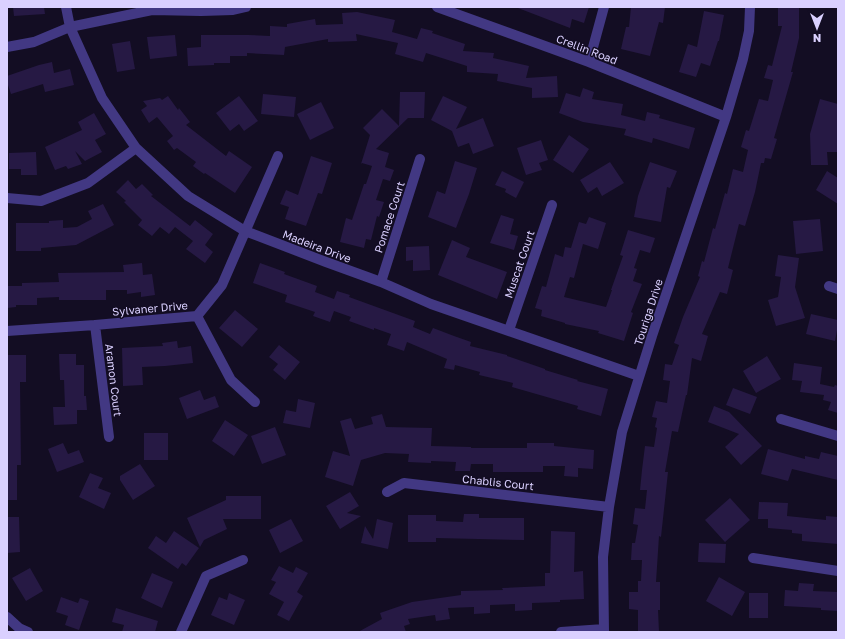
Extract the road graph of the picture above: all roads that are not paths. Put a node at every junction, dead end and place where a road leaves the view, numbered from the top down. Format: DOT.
graph roads {
  1 [pos="66,7"];
  2 [pos="246,7"];
  3 [pos="437,7"];
  4 [pos="604,7"];
  5 [pos="750,7"];
  6 [pos="70,27"];
  7 [pos="7,47"];
  8 [pos="588,62"];
  9 [pos="726,117"];
  10 [pos="136,148"];
  11 [pos="278,156"];
  12 [pos="420,159"];
  13 [pos="7,198"];
  14 [pos="552,205"];
  15 [pos="245,231"];
  16 [pos="381,282"];
  17 [pos="197,316"];
  18 [pos="95,326"];
  19 [pos="509,330"];
  20 [pos="7,331"];
  21 [pos="639,376"];
  22 [pos="255,402"];
  23 [pos="782,419"];
  24 [pos="838,436"];
  25 [pos="109,437"];
  26 [pos="387,492"];
  27 [pos="609,507"];
  28 [pos="753,558"];
  29 [pos="243,560"];
  30 [pos="838,571"];
  31 [pos="7,617"];
  32 [pos="604,630"];
  33 [pos="28,632"];
  34 [pos="181,632"];
  35 [pos="561,632"];
  1 -- 6 [label="street, Madeira Drive"];
  2 -- 6 [label="street"];
  3 -- 8 [label="street, Crellin Road"];
  4 -- 8 [label="street"];
  5 -- 9 [label="street, Touriga Drive"];
  6 -- 7 [label="street"];
  6 -- 10 [label="street, Madeira Drive"];
  8 -- 9 [label="street, Crellin Road"];
  9 -- 21 [label="street, Touriga Drive"];
  10 -- 13 [label="street"];
  10 -- 15 [label="street, Madeira Drive"];
  11 -- 15 [label="street, Sylvaner Drive"];
  12 -- 16 [label="street, Pomace Court"];
  14 -- 19 [label="street, Muscat Court"];
  15 -- 16 [label="street, Madeira Drive"];
  15 -- 17 [label="street, Sylvaner Drive"];
  16 -- 19 [label="street, Madeira Drive"];
  17 -- 18 [label="street, Sylvaner Drive"];
  17 -- 22 [label="street"];
  18 -- 20 [label="street, Sylvaner Drive"];
  18 -- 25 [label="street, Aramon Court"];
  19 -- 21 [label="street, Madeira Drive"];
  21 -- 27 [label="street, Touriga Drive"];
  23 -- 24 [label="street"];
  26 -- 27 [label="street, Chablis Court"];
  27 -- 32 [label="street, Touriga Drive"];
  28 -- 30 [label="street"];
  29 -- 34 [label="street"];
  31 -- 33 [label="street"];
  32 -- 35 [label="street"];
}
